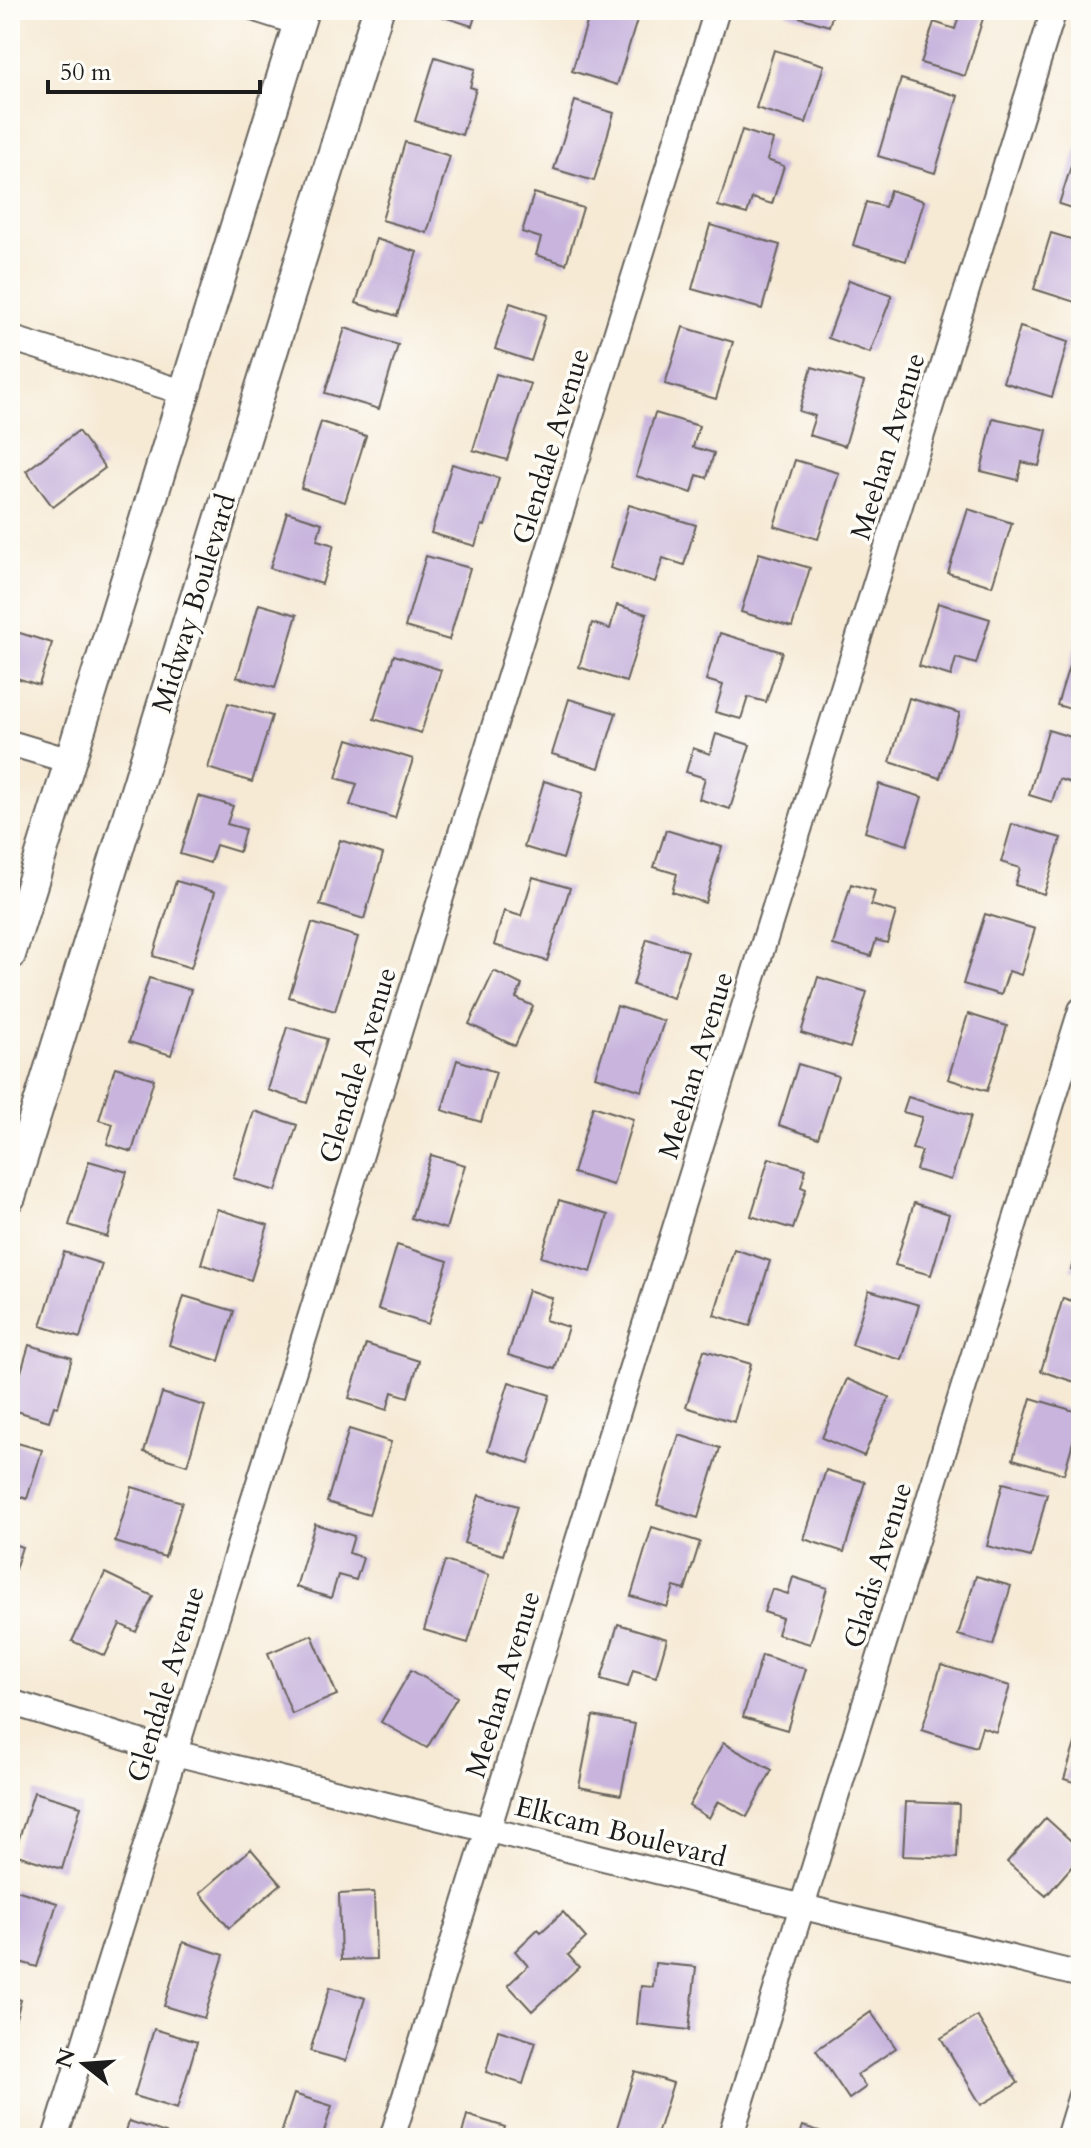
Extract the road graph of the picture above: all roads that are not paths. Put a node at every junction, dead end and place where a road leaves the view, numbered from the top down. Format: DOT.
graph roads {
  1 [pos="258,10"];
  2 [pos="378,10"];
  3 [pos="717,10"];
  4 [pos="1054,10"];
  5 [pos="301,16"];
  6 [pos="10,338"];
  7 [pos="183,392"];
  8 [pos="10,743"];
  9 [pos="70,761"];
  10 [pos="10,955"];
  11 [pos="1081,1011"];
  12 [pos="10,1197"];
  13 [pos="10,1702"];
  14 [pos="175,1753"];
  15 [pos="488,1830"];
  16 [pos="802,1907"];
  17 [pos="1081,1975"];
  18 [pos="1081,2095"];
  19 [pos="55,2138"];
  20 [pos="392,2138"];
  21 [pos="730,2138"];
  22 [pos="1068,2138"];
  1 -- 5 [label="street"];
  2 -- 12 [label="street, Midway Boulevard"];
  3 -- 14 [label="street, Glendale Avenue"];
  4 -- 15 [label="street, Meehan Avenue"];
  5 -- 7 [label="street"];
  6 -- 7 [label="street"];
  7 -- 9 [label="street"];
  8 -- 9 [label="street"];
  9 -- 10 [label="street"];
  11 -- 16 [label="street, Gladis Avenue"];
  13 -- 14 [label="street, Elkcam Boulevard"];
  14 -- 15 [label="street, Elkcam Boulevard"];
  14 -- 19 [label="street, Glendale Avenue"];
  15 -- 16 [label="street, Elkcam Boulevard"];
  15 -- 20 [label="street, Meehan Avenue"];
  16 -- 17 [label="street, Elkcam Boulevard"];
  16 -- 21 [label="street, Gladis Avenue"];
  18 -- 22 [label="street"];
}
